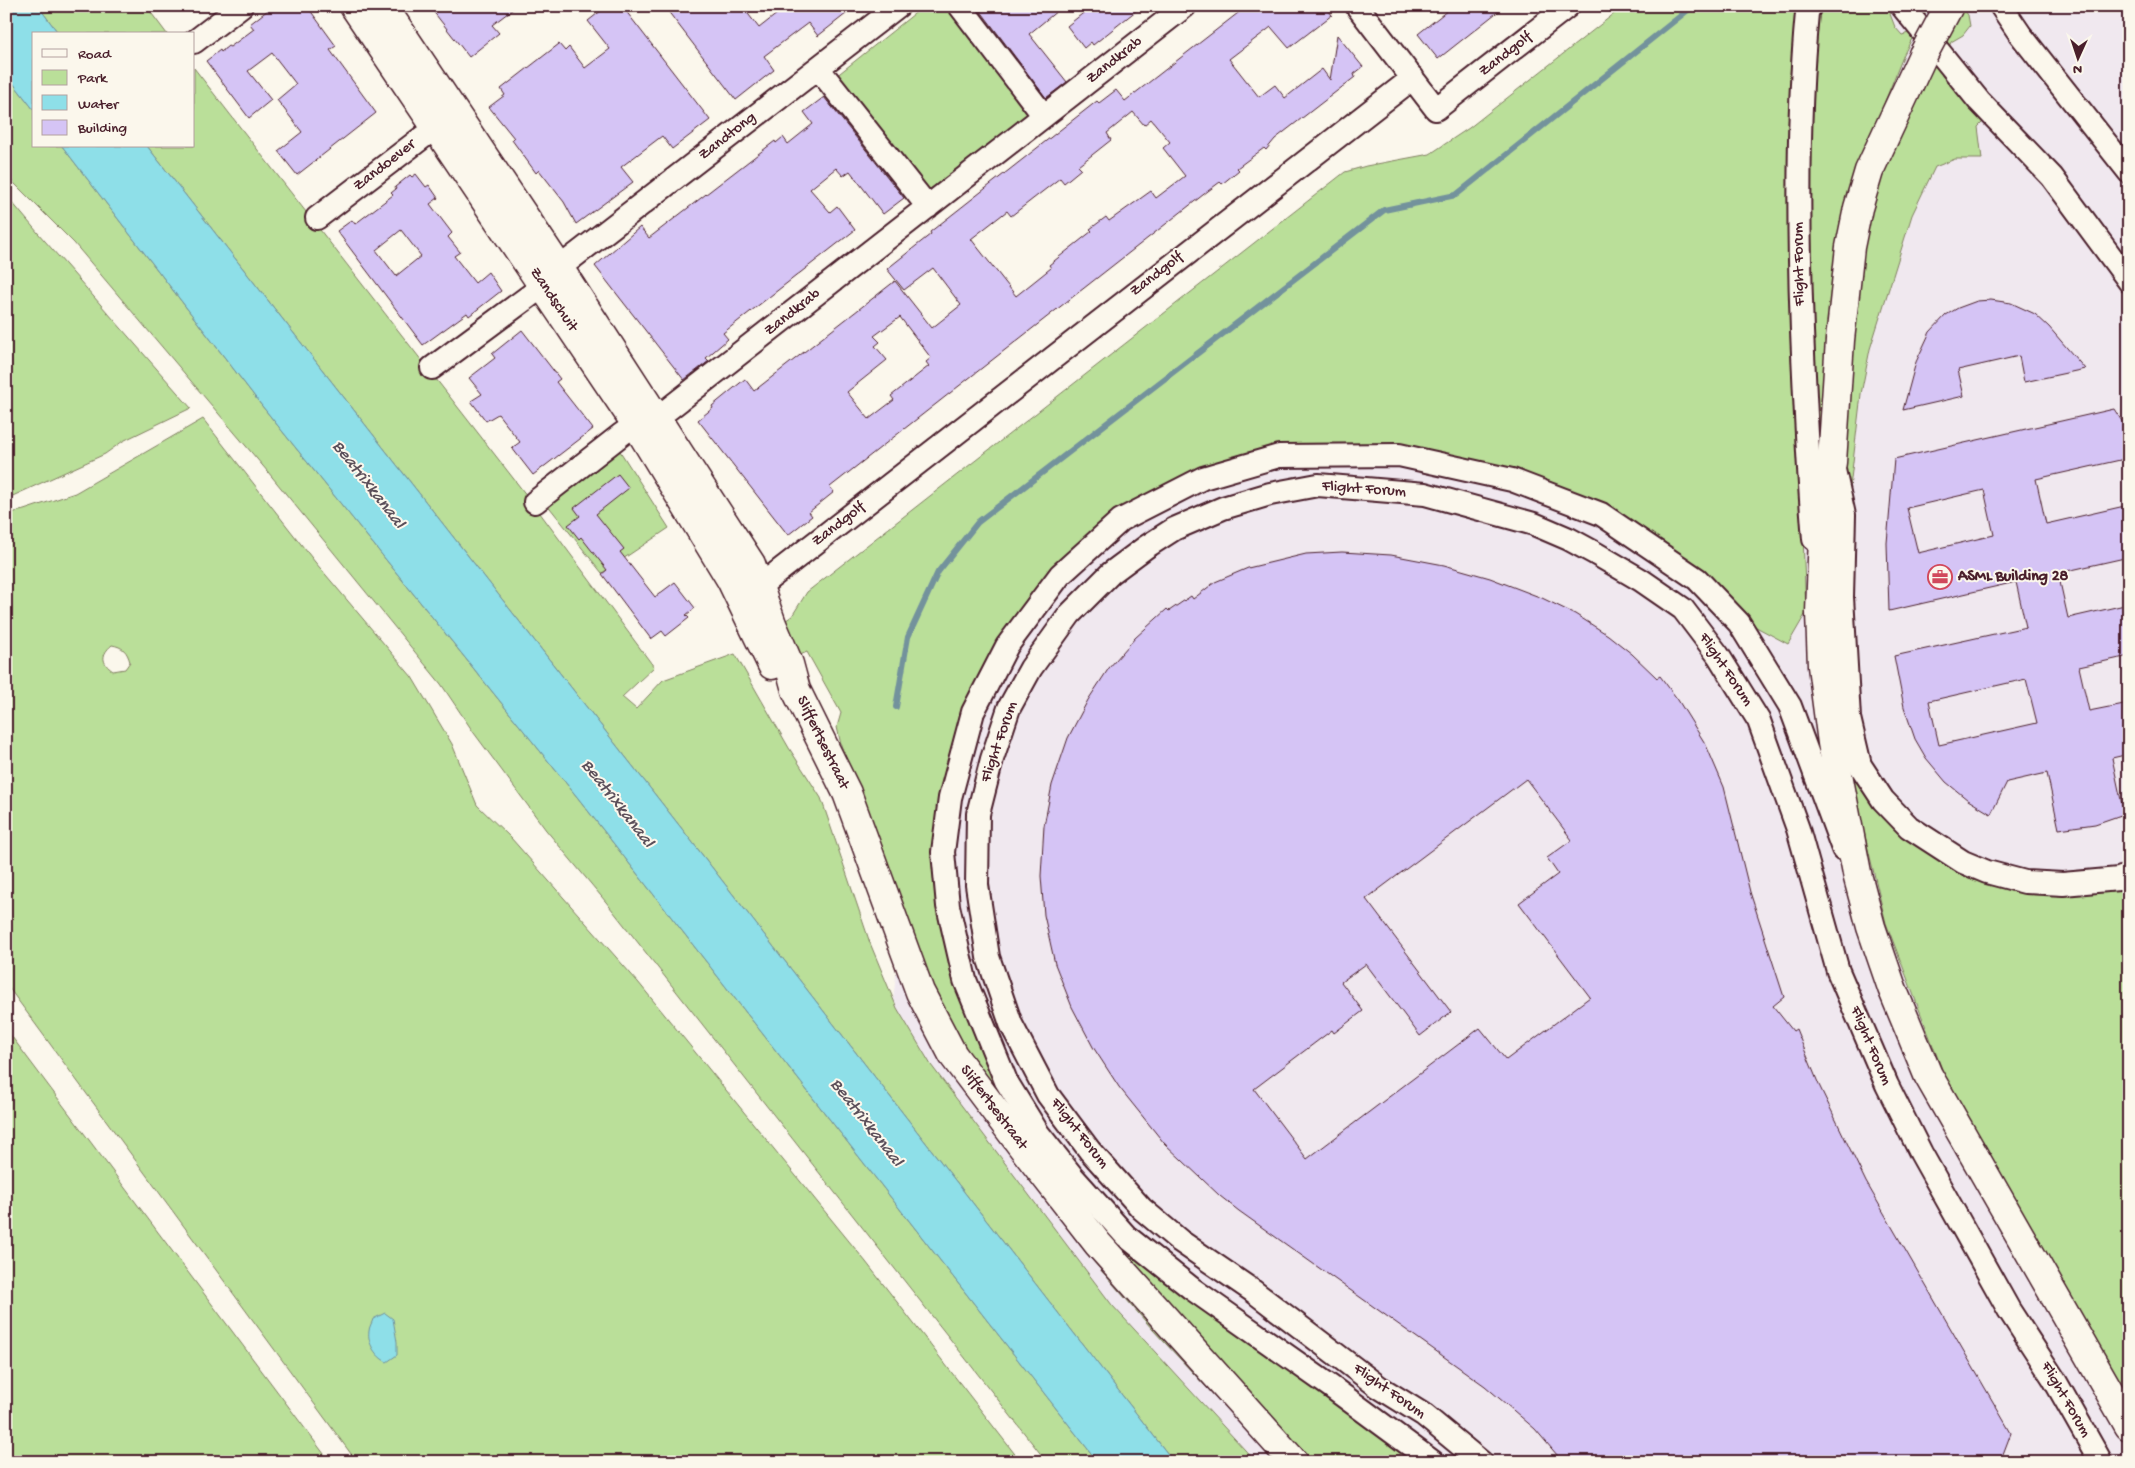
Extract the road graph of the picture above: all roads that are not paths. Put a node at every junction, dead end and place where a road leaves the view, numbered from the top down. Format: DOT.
graph roads {
  1 [pos="241,6"];
  2 [pos="354,6"];
  3 [pos="383,6"];
  4 [pos="898,6"];
  5 [pos="960,6"];
  6 [pos="1185,6"];
  7 [pos="1357,6"];
  8 [pos="1568,6"];
  9 [pos="1810,6"];
  10 [pos="1902,6"];
  11 [pos="1948,6"];
  12 [pos="2001,6"];
  13 [pos="195,41"];
  14 [pos="818,68"];
  15 [pos="1412,78"];
  16 [pos="1044,116"];
  17 [pos="446,121"];
  18 [pos="2129,172"];
  19 [pos="928,207"];
  20 [pos="317,218"];
  21 [pos="551,277"];
  22 [pos="2129,281"];
  23 [pos="432,368"];
  24 [pos="647,421"];
  25 [pos="1832,462"];
  26 [pos="535,502"];
  27 [pos="751,594"];
  28 [pos="1820,613"];
  29 [pos="2129,876"];
  30 [pos="1868,917"];
  31 [pos="2129,1426"];
  32 [pos="1294,1462"];
  33 [pos="1433,1462"];
  34 [pos="1481,1462"];
  35 [pos="2101,1462"];
  1 -- 13 [label="street"];
  2 -- 17 [label="street, Zandschuit"];
  3 -- 17 [label="street, Zandschuit"];
  4 -- 14 [label="street, Zandtong"];
  5 -- 16 [label="street"];
  6 -- 16 [label="street, Zandkrab"];
  7 -- 15 [label="street"];
  8 -- 15 [label="street, Zandgolf"];
  9 -- 28 [label="street, Flight Forum"];
  10 -- 22 [label="street"];
  11 -- 25 [label="street, Flight Forum, bridge"];
  12 -- 18 [label="street"];
  14 -- 19 [label="street"];
  14 -- 21 [label="street, Zandtong"];
  15 -- 27 [label="street, Zandgolf"];
  16 -- 19 [label="street, Zandkrab"];
  17 -- 20 [label="street, Zandoever"];
  17 -- 21 [label="street, Zandschuit"];
  19 -- 24 [label="street, Zandkrab"];
  21 -- 23 [label="street"];
  21 -- 24 [label="street, Zandschuit"];
  24 -- 26 [label="street"];
  24 -- 27 [label="street, Zandschuit"];
  25 -- 28 [label="street, Flight Forum"];
  25 -- 29 [label="street, Flight Forum"];
  27 -- 32 [label="street, Sliffertsestraat"];
  28 -- 30 [label="street, Flight Forum"];
  30 -- 31 [label="street, Flight Forum"];
  30 -- 33 [label="street, Flight Forum"];
  34 -- 35 [label="street, Flight Forum"];
}
